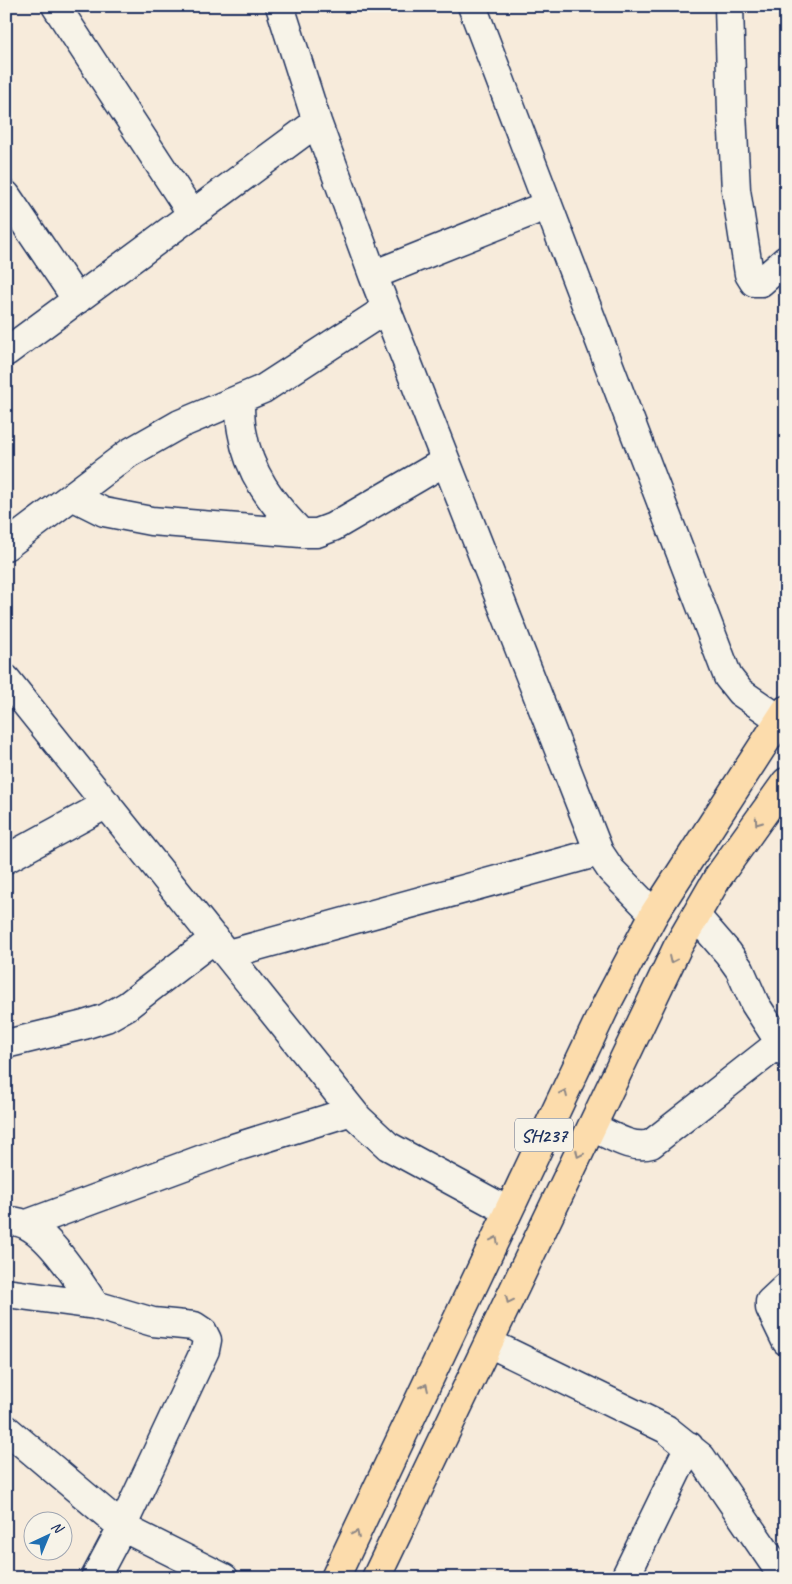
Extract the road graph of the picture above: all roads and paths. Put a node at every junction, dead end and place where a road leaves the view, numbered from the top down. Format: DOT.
graph roads {
  1 [pos="56,6"];
  2 [pos="280,6"];
  3 [pos="472,6"];
  4 [pos="729,6"];
  5 [pos="317,122"];
  6 [pos="6,195"];
  7 [pos="548,205"];
  8 [pos="192,214"];
  9 [pos="786,260"];
  10 [pos="373,275"];
  11 [pos="77,300"];
  12 [pos="386,309"];
  13 [pos="6,352"];
  14 [pos="240,400"];
  15 [pos="446,461"];
  16 [pos="72,496"];
  17 [pos="301,533"];
  18 [pos="6,546"];
  19 [pos="6,679"];
  20 [pos="783,714"];
  21 [pos="786,782"];
  22 [pos="107,804"];
  23 [pos="599,852"];
  24 [pos="6,860"];
  25 [pos="654,914"];
  26 [pos="696,916"];
  27 [pos="221,946"];
  28 [pos="6,1044"];
  29 [pos="783,1047"];
  30 [pos="352,1111"];
  31 [pos="592,1127"];
  32 [pos="508,1211"];
  33 [pos="17,1223"];
  34 [pos="786,1287"];
  35 [pos="6,1293"];
  36 [pos="95,1305"];
  37 [pos="786,1341"];
  38 [pos="488,1343"];
  39 [pos="6,1429"];
  40 [pos="689,1446"];
  41 [pos="122,1527"];
  42 [pos="95,1578"];
  43 [pos="224,1578"];
  44 [pos="335,1578"];
  45 [pos="376,1578"];
  46 [pos="625,1578"];
  47 [pos="784,1578"];
  1 -- 8 [label="street"];
  2 -- 5 [label="street"];
  3 -- 7 [label="street"];
  4 -- 9 [label="street"];
  5 -- 8 [label="street"];
  5 -- 10 [label="street"];
  6 -- 11 [label="street"];
  7 -- 10 [label="street"];
  7 -- 20 [label="street"];
  8 -- 11 [label="street"];
  10 -- 12 [label="street"];
  11 -- 13 [label="street"];
  12 -- 14 [label="street"];
  12 -- 15 [label="street"];
  14 -- 16 [label="street"];
  14 -- 17 [label="street"];
  15 -- 17 [label="street"];
  15 -- 23 [label="street"];
  16 -- 17 [label="street"];
  16 -- 18 [label="street"];
  19 -- 22 [label="street"];
  20 -- 25 [label="main road, SH237"];
  21 -- 26 [label="main road, SH237, one-way"];
  22 -- 24 [label="street"];
  22 -- 27 [label="street"];
  23 -- 25 [label="street"];
  23 -- 27 [label="street"];
  32 -- 25 [label="main road, SH237, one-way"];
  26 -- 29 [label="street"];
  26 -- 31 [label="main road, SH237, one-way"];
  27 -- 28 [label="street"];
  27 -- 30 [label="street"];
  29 -- 31 [label="street"];
  30 -- 32 [label="street"];
  30 -- 33 [label="street"];
  31 -- 38 [label="main road, SH237, one-way"];
  44 -- 32 [label="main road, SH237, one-way"];
  33 -- 36 [label="street"];
  34 -- 37 [label="street"];
  35 -- 36 [label="street"];
  36 -- 41 [label="street"];
  38 -- 40 [label="street"];
  38 -- 45 [label="main road, SH237"];
  39 -- 41 [label="street"];
  40 -- 46 [label="street"];
  40 -- 47 [label="street"];
  41 -- 42 [label="street"];
  41 -- 43 [label="street"];
}
